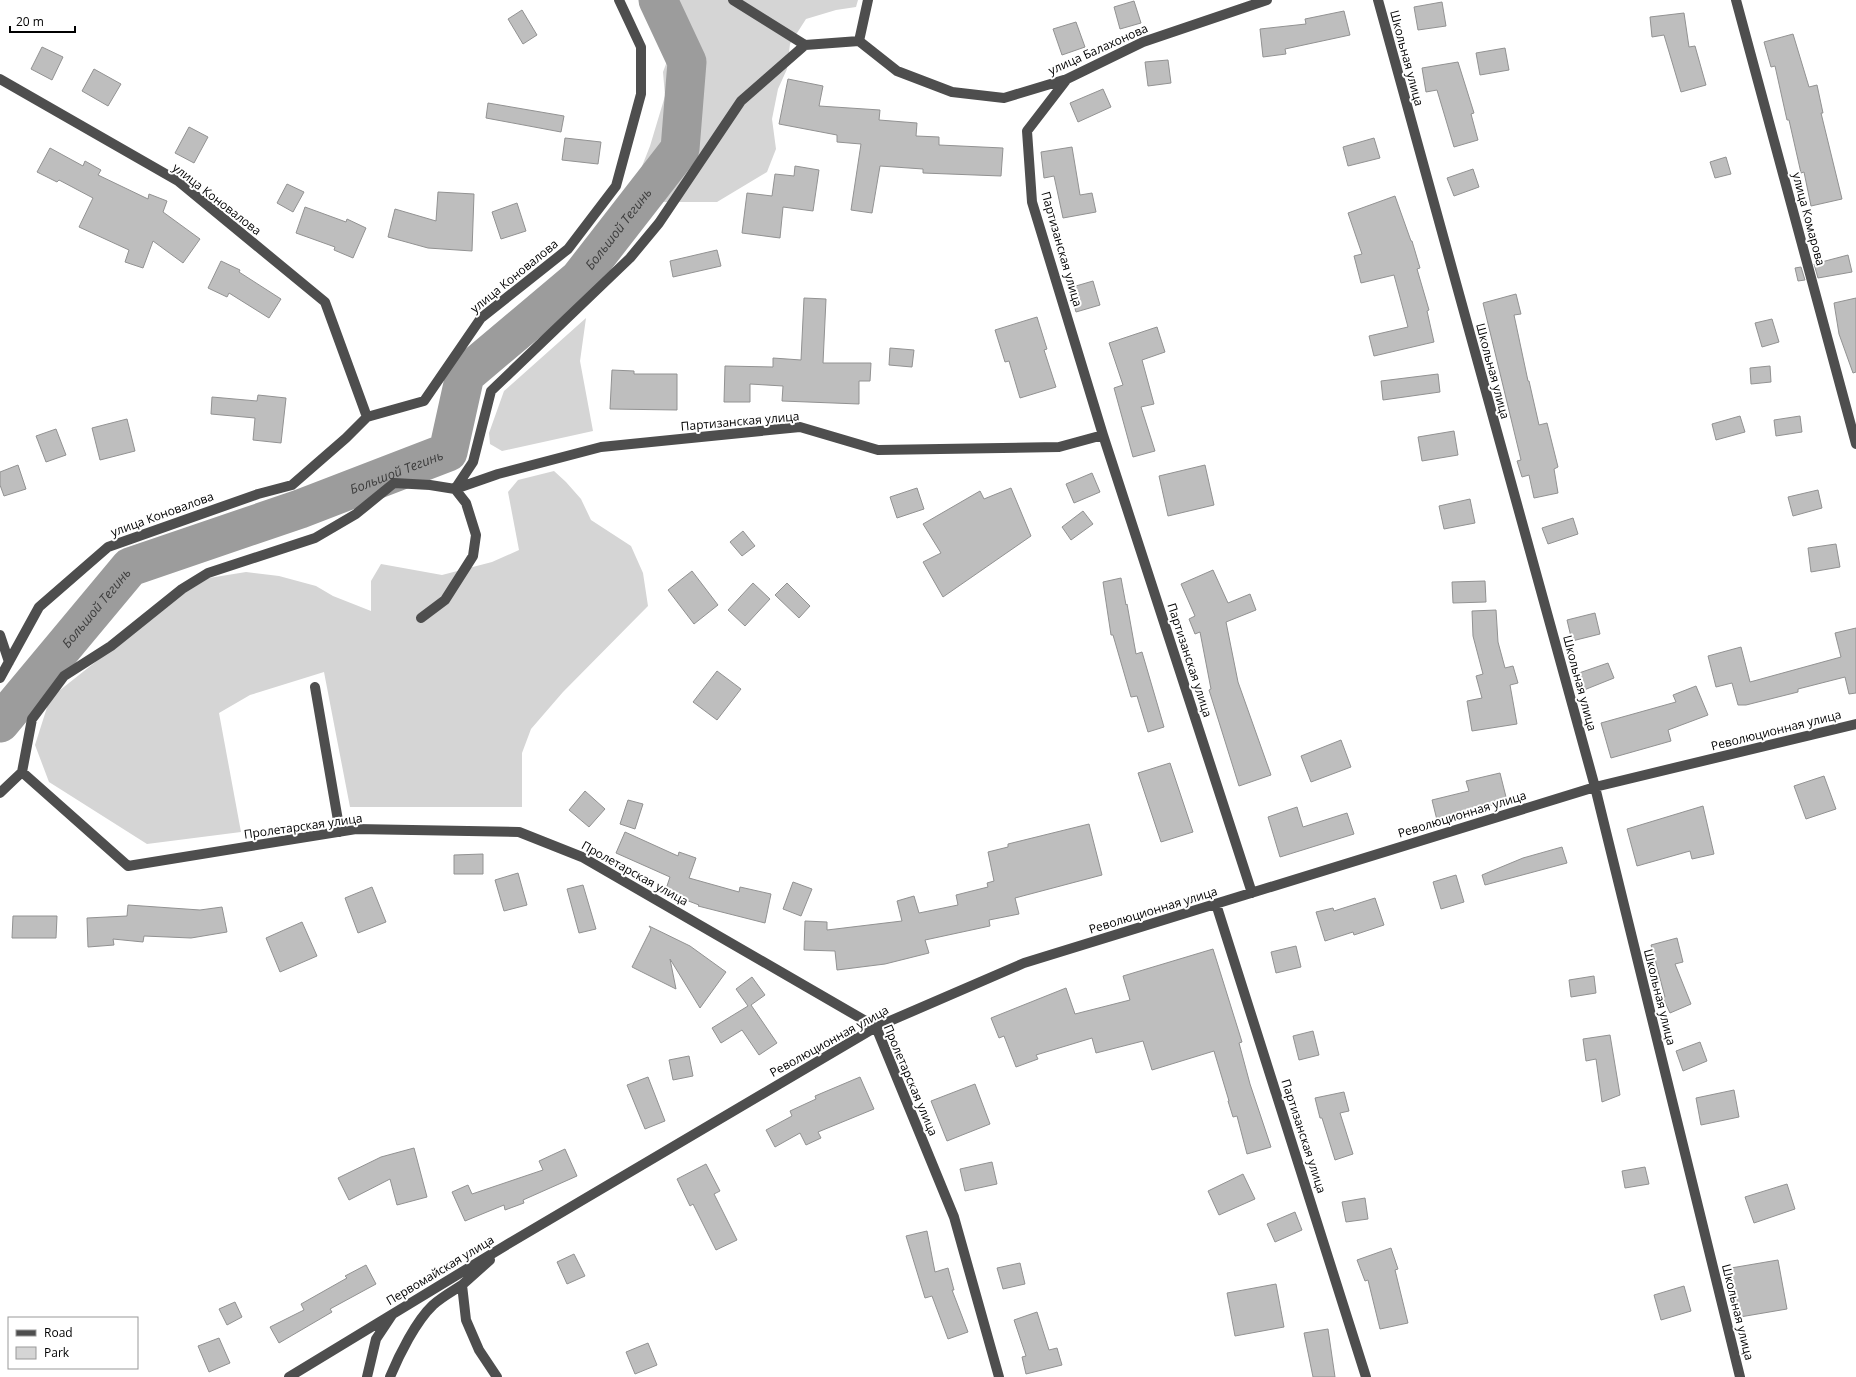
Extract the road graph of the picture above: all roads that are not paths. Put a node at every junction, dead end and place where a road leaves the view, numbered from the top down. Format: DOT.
graph roads {
  1 [pos="618,0"];
  2 [pos="733,0"];
  3 [pos="868,0"];
  4 [pos="1268,0"];
  5 [pos="1378,0"];
  6 [pos="1736,0"];
  7 [pos="859,41"];
  8 [pos="805,44"];
  9 [pos="0,79"];
  10 [pos="1067,79"];
  11 [pos="367,416"];
  12 [pos="1103,435"];
  13 [pos="1856,444"];
  14 [pos="455,488"];
  15 [pos="421,618"];
  16 [pos="0,635"];
  17 [pos="9,662"];
  18 [pos="0,678"];
  19 [pos="315,687"];
  20 [pos="1856,724"];
  21 [pos="22,772"];
  22 [pos="1595,787"];
  23 [pos="0,793"];
  24 [pos="340,832"];
  25 [pos="1252,893"];
  26 [pos="1216,904"];
  27 [pos="876,1027"];
  28 [pos="508,1244"];
  29 [pos="462,1285"];
  30 [pos="393,1313"];
  31 [pos="289,1377"];
  32 [pos="367,1377"];
  33 [pos="390,1377"];
  34 [pos="497,1377"];
  35 [pos="999,1377"];
  36 [pos="1366,1377"];
  37 [pos="1740,1377"];
  1 -- 11 [label="street, улица Коновалова"];
  2 -- 8 [label="street"];
  3 -- 7 [label="street"];
  4 -- 10 [label="street, улица Балахонова"];
  5 -- 22 [label="street, Школьная улица"];
  6 -- 13 [label="street, улица Комарова"];
  7 -- 8 [label="street"];
  7 -- 10 [label="street, улица Балахонова"];
  8 -- 14 [label="street"];
  9 -- 11 [label="street, улица Коновалова"];
  10 -- 12 [label="street, Партизанская улица"];
  11 -- 17 [label="street, улица Коновалова"];
  12 -- 14 [label="street, Партизанская улица"];
  12 -- 25 [label="street, Партизанская улица"];
  14 -- 15 [label="street"];
  14 -- 21 [label="street"];
  16 -- 17 [label="street"];
  17 -- 18 [label="street, улица Коновалова"];
  19 -- 24 [label="street"];
  20 -- 22 [label="street, Революционная улица"];
  21 -- 23 [label="street"];
  21 -- 24 [label="street, Пролетарская улица"];
  22 -- 25 [label="street, Революционная улица"];
  22 -- 37 [label="street, Школьная улица"];
  24 -- 27 [label="street, Пролетарская улица"];
  25 -- 26 [label="street, Революционная улица"];
  26 -- 27 [label="street, Революционная улица"];
  26 -- 36 [label="street, Партизанская улица"];
  27 -- 28 [label="street, Революционная улица"];
  27 -- 35 [label="street, Пролетарская улица"];
  28 -- 29 [label="street, Первомайская улица"];
  28 -- 30 [label="street, Первомайская улица"];
  29 -- 33 [label="street"];
  29 -- 34 [label="street, Первомайская улица"];
  30 -- 31 [label="street, Первомайская улица"];
  30 -- 32 [label="street"];
}
